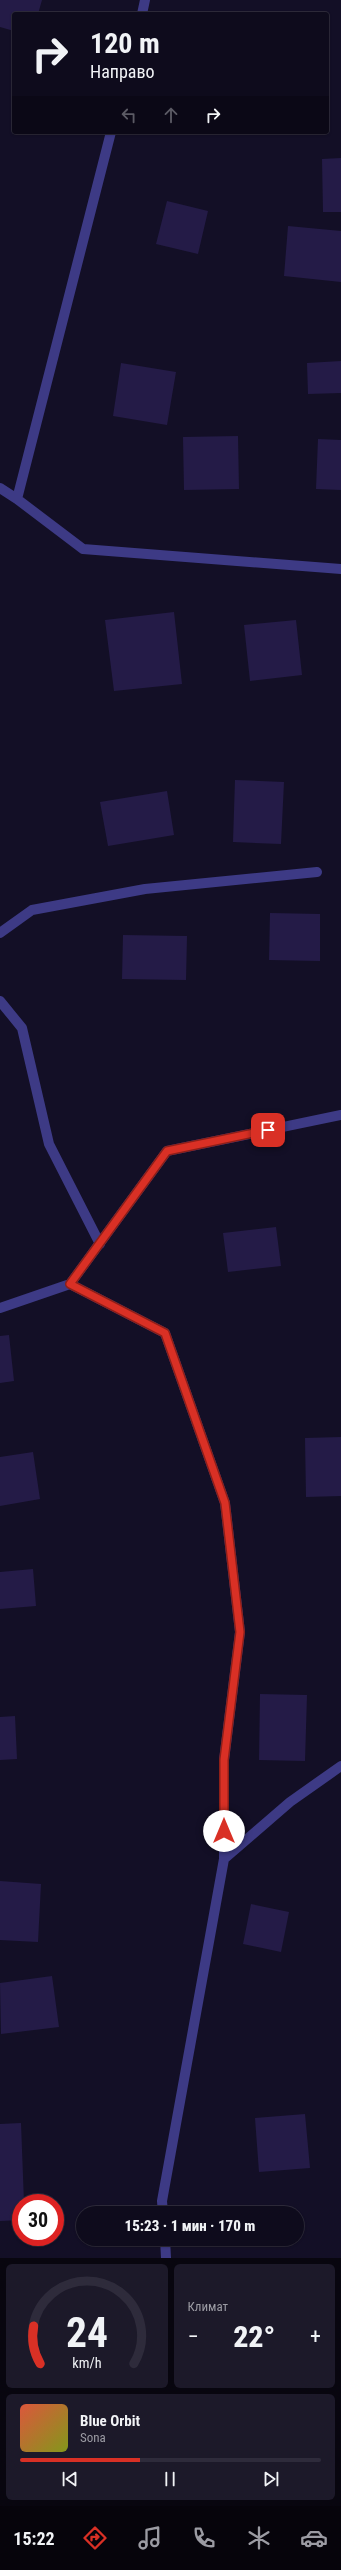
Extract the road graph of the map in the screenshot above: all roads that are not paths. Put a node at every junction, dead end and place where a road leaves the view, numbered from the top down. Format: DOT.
graph roads {
  1 [pos="146,0"];
  2 [pos="143,12"];
  3 [pos="110,134"];
  4 [pos="0,488"];
  5 [pos="17,499"];
  6 [pos="341,569"];
  7 [pos="317,872"];
  8 [pos="0,933"];
  9 [pos="0,1001"];
  10 [pos="341,1115"];
  11 [pos="100,1244"];
  12 [pos="70,1284"];
  13 [pos="0,1308"];
  14 [pos="341,1766"];
  15 [pos="224,1859"];
  16 [pos="162,2206"];
  17 [pos="165,2246"];
  18 [pos="166,2258"];
  1 -- 2 [label="street"];
  3 -- 5 [label="street"];
  4 -- 5 [label="street"];
  5 -- 6 [label="street"];
  7 -- 8 [label="street"];
  9 -- 11 [label="street"];
  10 -- 11 [label="street"];
  11 -- 12 [label="street"];
  12 -- 13 [label="street"];
  12 -- 15 [label="street"];
  14 -- 15 [label="street"];
  15 -- 16 [label="street"];
  17 -- 18 [label="street"];
}
